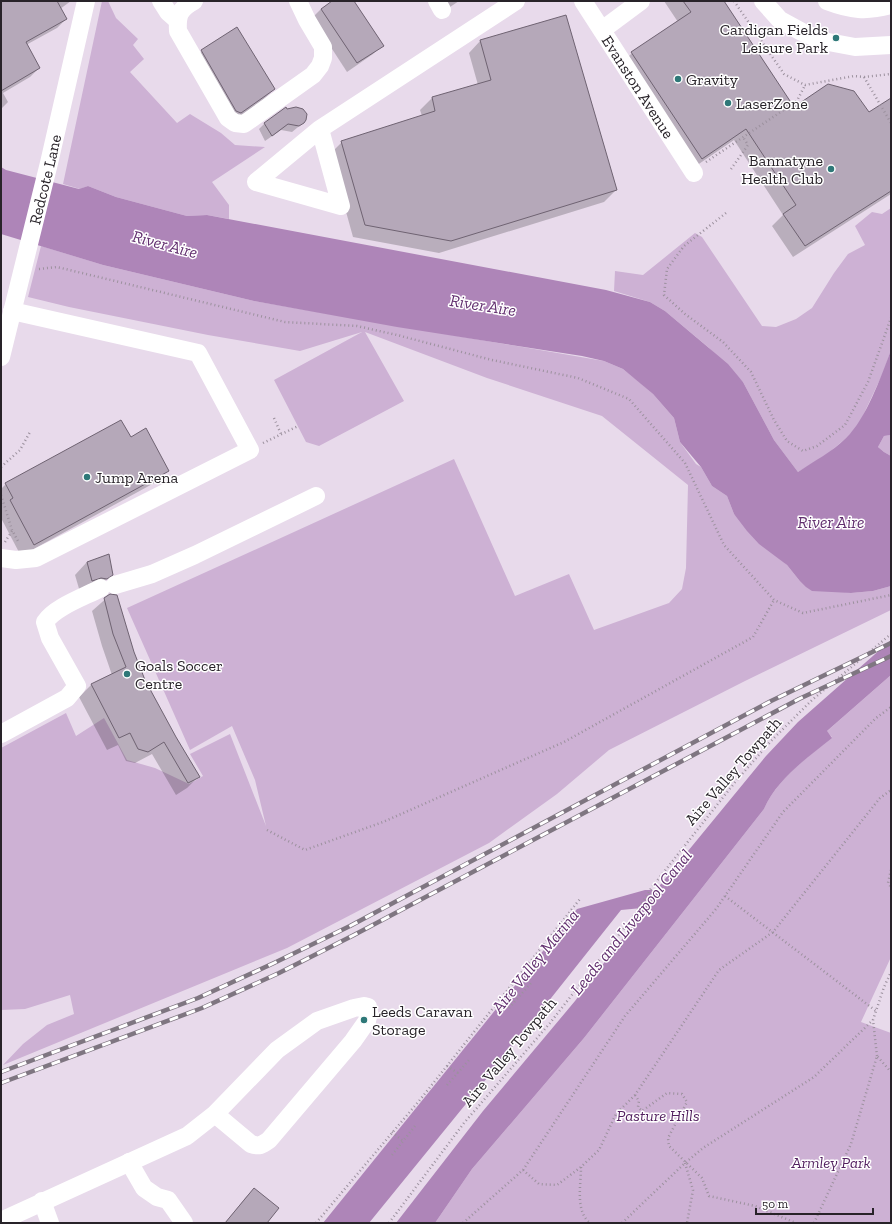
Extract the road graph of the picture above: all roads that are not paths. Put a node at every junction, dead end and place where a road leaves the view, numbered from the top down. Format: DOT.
graph roads {
  1 [pos="86,1"];
  2 [pos="161,1"];
  3 [pos="194,1"];
  4 [pos="298,1"];
  5 [pos="516,1"];
  6 [pos="584,1"];
  7 [pos="641,1"];
  8 [pos="763,1"];
  9 [pos="827,1"];
  10 [pos="891,5"];
  11 [pos="177,20"];
  12 [pos="602,30"];
  13 [pos="891,46"];
  14 [pos="320,129"];
  15 [pos="694,173"];
  16 [pos="12,311"];
  17 [pos="1,357"];
  18 [pos="316,496"];
  19 [pos="1,558"];
  20 [pos="1,734"];
  21 [pos="215,1114"];
  22 [pos="129,1162"];
  23 [pos="42,1201"];
  24 [pos="1,1221"];
  25 [pos="50,1223"];
  26 [pos="184,1223"];
  1 -- 16 [label="street, Redcote Lane"];
  2 -- 11 [label="street"];
  3 -- 11 [label="street"];
  4 -- 11 [label="street"];
  5 -- 14 [label="street"];
  6 -- 12 [label="street, Evanston Avenue"];
  7 -- 12 [label="street"];
  8 -- 13 [label="street"];
  9 -- 10 [label="street"];
  12 -- 15 [label="street, Evanston Avenue"];
  14 -- 14 [label="street"];
  16 -- 17 [label="street, Redcote Lane"];
  16 -- 19 [label="street"];
  18 -- 20 [label="street"];
  21 -- 21 [label="street"];
  21 -- 22 [label="street"];
  22 -- 23 [label="street"];
  22 -- 26 [label="street"];
  23 -- 24 [label="street"];
  23 -- 25 [label="street"];
}
